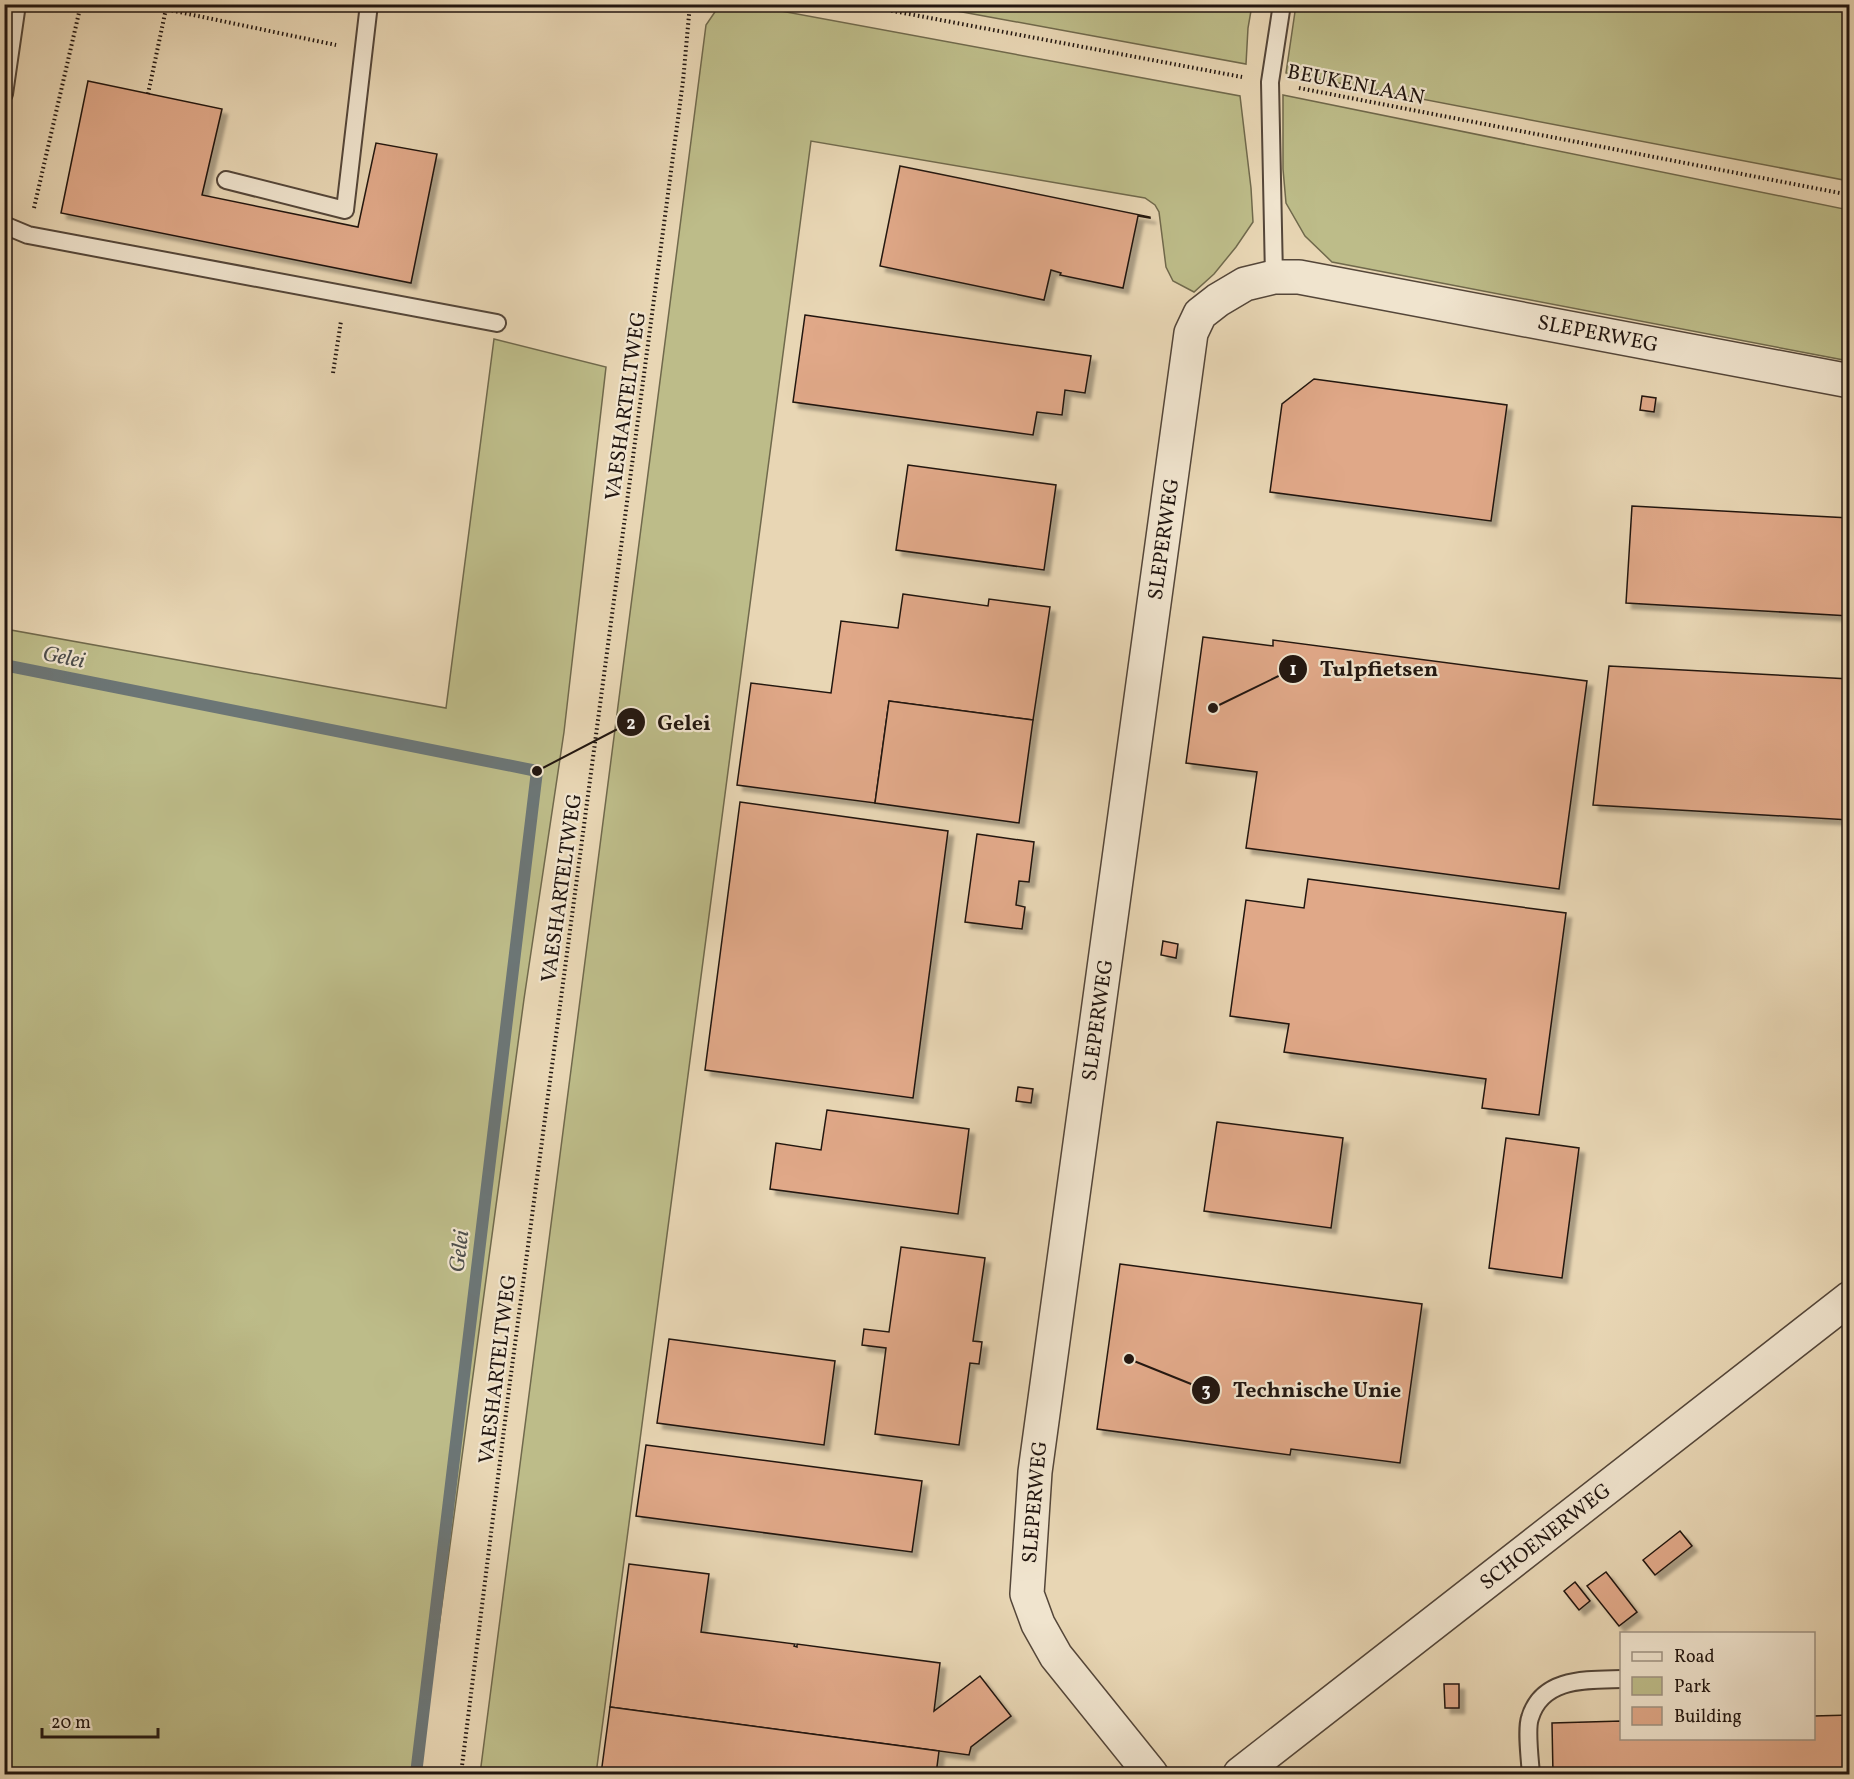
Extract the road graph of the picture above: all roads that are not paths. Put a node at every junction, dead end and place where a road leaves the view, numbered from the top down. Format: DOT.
graph roads {
  1 [pos="17,4"];
  2 [pos="369,4"];
  3 [pos="1282,4"];
  4 [pos="4,94"];
  5 [pos="226,180"];
  6 [pos="4,225"];
  7 [pos="1274,277"];
  8 [pos="497,323"];
  9 [pos="1850,381"];
  10 [pos="1850,1298"];
  11 [pos="1620,1679"];
  12 [pos="1151,1774"];
  13 [pos="1240,1774"];
  14 [pos="1531,1774"];
  1 -- 4 [label="lane"];
  2 -- 5 [label="lane"];
  3 -- 7 [label="lane"];
  6 -- 8 [label="lane"];
  7 -- 9 [label="street, SLEPERWEG"];
  7 -- 12 [label="street, SLEPERWEG"];
  10 -- 13 [label="street, SCHOENERWEG"];
  11 -- 14 [label="lane"];
}
